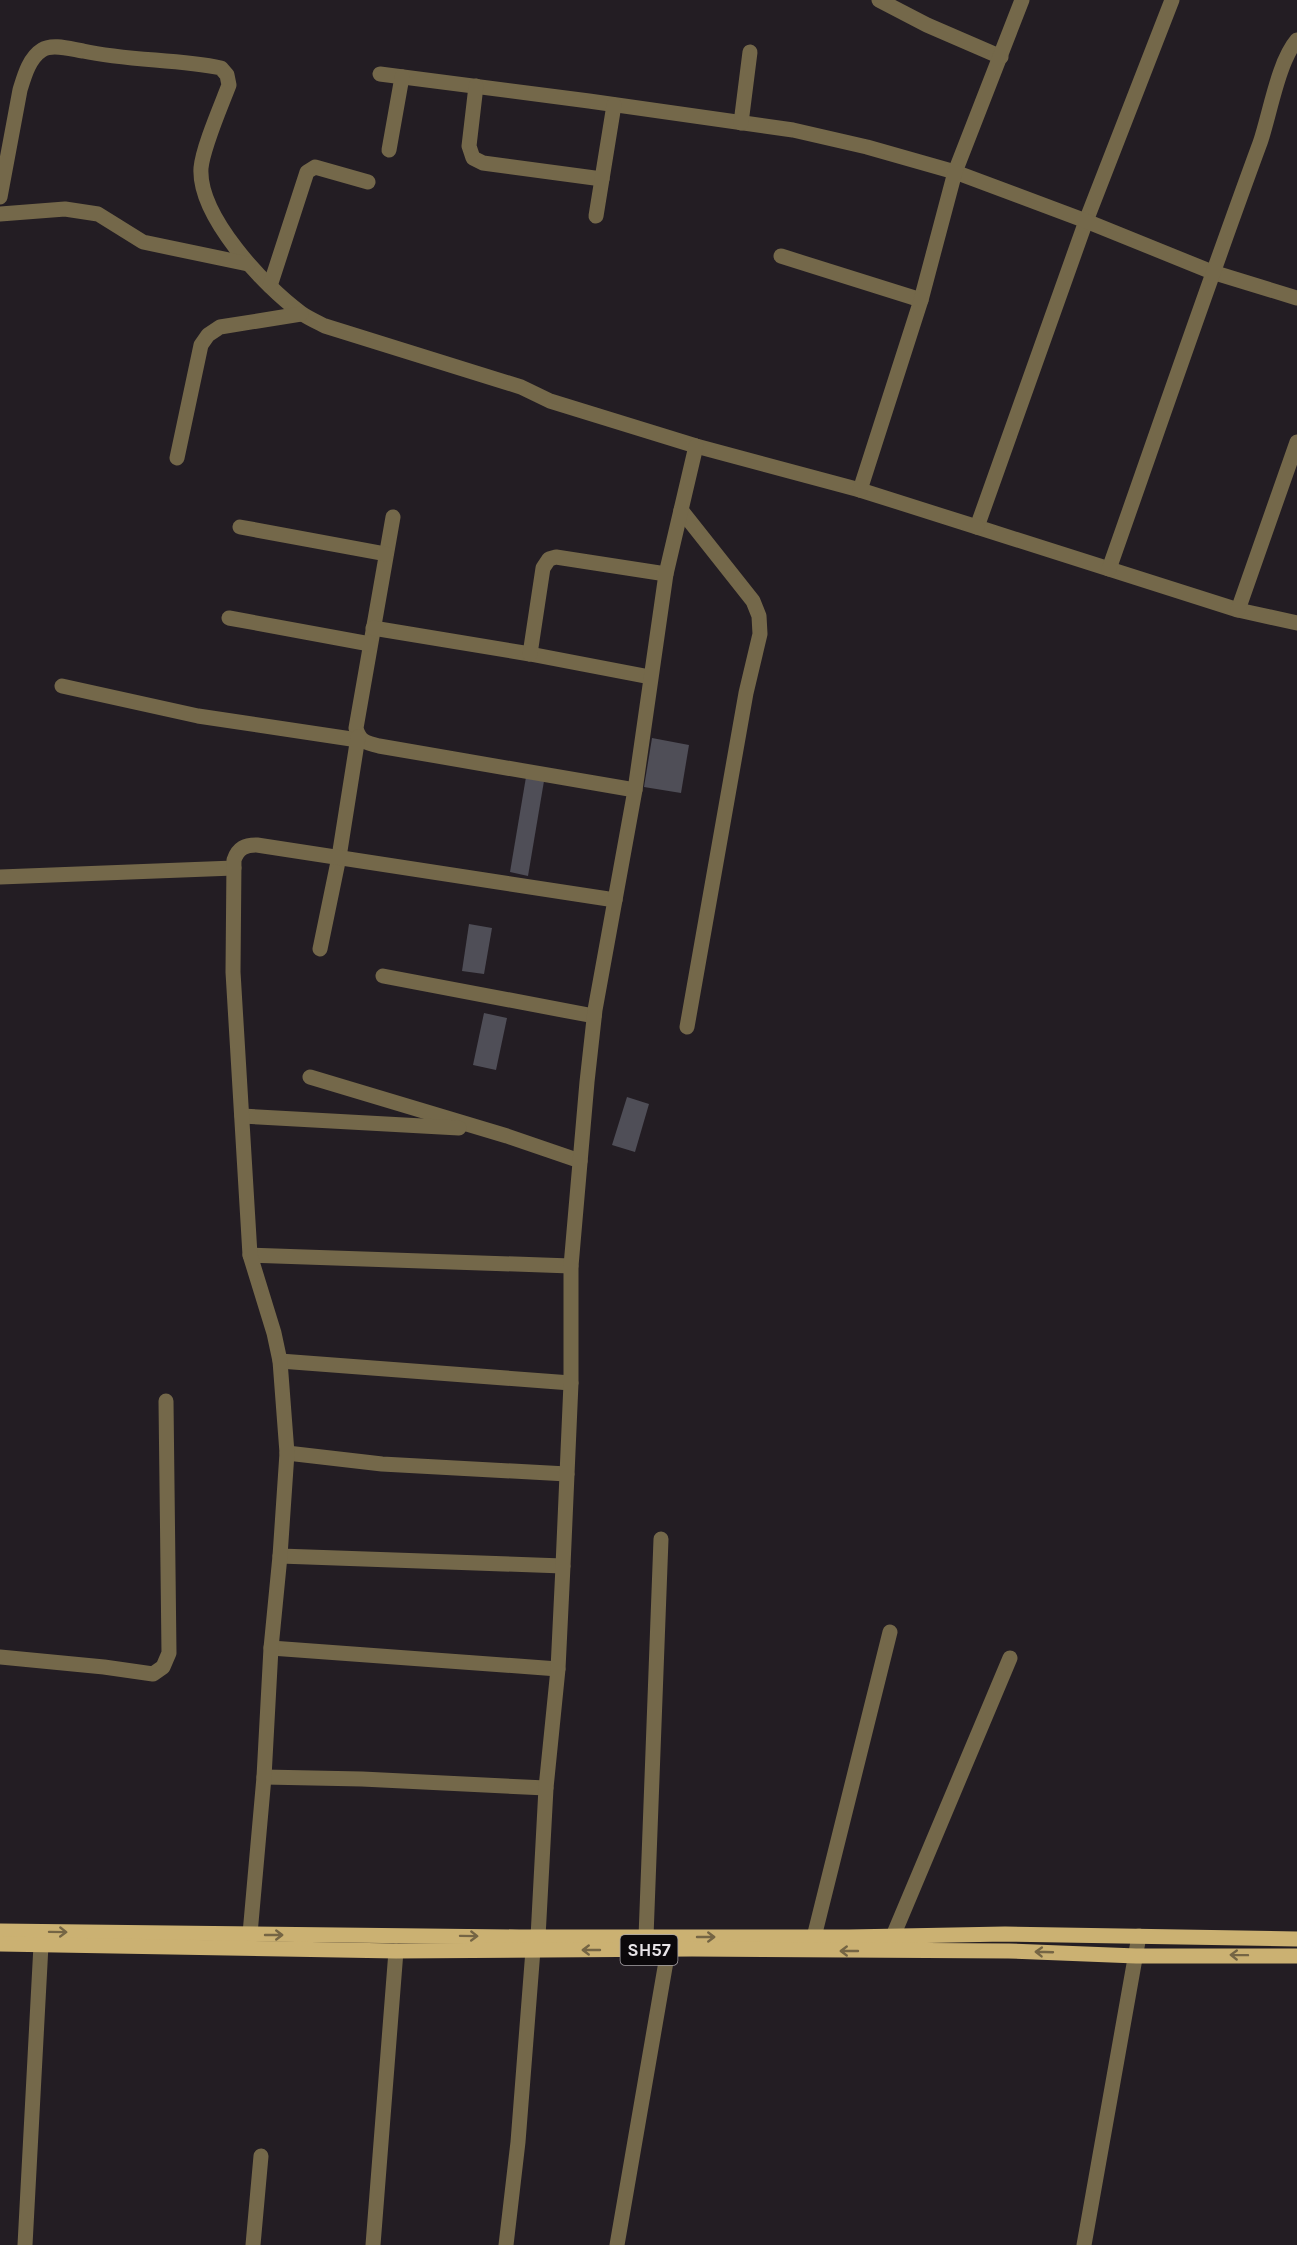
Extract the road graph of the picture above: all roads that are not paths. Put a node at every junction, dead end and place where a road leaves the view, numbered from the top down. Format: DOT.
graph roads {
  1 [pos="879,0"];
  2 [pos="1022,0"];
  3 [pos="1172,0"];
  4 [pos="1297,40"];
  5 [pos="750,52"];
  6 [pos="1001,57"];
  7 [pos="380,74"];
  8 [pos="402,77"];
  9 [pos="476,86"];
  10 [pos="614,105"];
  11 [pos="741,123"];
  12 [pos="389,150"];
  13 [pos="955,172"];
  14 [pos="602,179"];
  15 [pos="368,182"];
  16 [pos="0,197"];
  17 [pos="0,214"];
  18 [pos="596,216"];
  19 [pos="1086,221"];
  20 [pos="782,256"];
  21 [pos="248,264"];
  22 [pos="1212,272"];
  23 [pos="270,286"];
  24 [pos="1297,298"];
  25 [pos="921,300"];
  26 [pos="301,314"];
  27 [pos="1297,442"];
  28 [pos="696,446"];
  29 [pos="177,458"];
  30 [pos="860,490"];
  31 [pos="681,510"];
  32 [pos="393,517"];
  33 [pos="240,527"];
  34 [pos="977,527"];
  35 [pos="386,554"];
  36 [pos="1109,569"];
  37 [pos="666,574"];
  38 [pos="1238,610"];
  39 [pos="229,618"];
  40 [pos="1297,623"];
  41 [pos="373,628"];
  42 [pos="370,644"];
  43 [pos="530,654"];
  44 [pos="650,677"];
  45 [pos="62,686"];
  46 [pos="358,738"];
  47 [pos="635,790"];
  48 [pos="339,857"];
  49 [pos="234,868"];
  50 [pos="0,876"];
  51 [pos="615,900"];
  52 [pos="320,950"];
  53 [pos="383,976"];
  54 [pos="594,1016"];
  55 [pos="687,1028"];
  56 [pos="310,1077"];
  57 [pos="242,1116"];
  58 [pos="486,1130"];
  59 [pos="580,1161"];
  60 [pos="250,1255"];
  61 [pos="571,1266"];
  62 [pos="280,1361"];
  63 [pos="571,1383"];
  64 [pos="166,1401"];
  65 [pos="287,1453"];
  66 [pos="567,1474"];
  67 [pos="661,1539"];
  68 [pos="280,1556"];
  69 [pos="563,1566"];
  70 [pos="890,1632"];
  71 [pos="271,1647"];
  72 [pos="0,1657"];
  73 [pos="1010,1659"];
  74 [pos="558,1670"];
  75 [pos="264,1777"];
  76 [pos="546,1788"];
  77 [pos="0,1931"];
  78 [pos="893,1936"];
  79 [pos="1138,1936"];
  80 [pos="646,1937"];
  81 [pos="814,1937"];
  82 [pos="1297,1939"];
  83 [pos="177,1940"];
  84 [pos="249,1941"];
  85 [pos="0,1944"];
  86 [pos="535,1944"];
  87 [pos="42,1945"];
  88 [pos="668,1950"];
  89 [pos="396,1951"];
  90 [pos="1136,1956"];
  91 [pos="1297,1956"];
  92 [pos="261,2156"];
  93 [pos="25,2245"];
  94 [pos="253,2245"];
  95 [pos="372,2245"];
  96 [pos="506,2245"];
  97 [pos="617,2245"];
  98 [pos="1084,2245"];
  1 -- 6 [label="street"];
  2 -- 6 [label="street"];
  3 -- 19 [label="street"];
  4 -- 22 [label="street"];
  5 -- 11 [label="street"];
  6 -- 13 [label="street"];
  7 -- 8 [label="street"];
  8 -- 9 [label="street"];
  8 -- 12 [label="street"];
  9 -- 10 [label="street"];
  9 -- 14 [label="street"];
  10 -- 11 [label="street"];
  10 -- 14 [label="street"];
  11 -- 13 [label="street"];
  13 -- 19 [label="street"];
  13 -- 25 [label="street"];
  14 -- 18 [label="street"];
  15 -- 23 [label="street"];
  16 -- 21 [label="street"];
  17 -- 21 [label="street"];
  19 -- 22 [label="street"];
  19 -- 34 [label="street"];
  20 -- 25 [label="street"];
  21 -- 23 [label="street"];
  22 -- 24 [label="street"];
  22 -- 36 [label="street"];
  23 -- 26 [label="street"];
  25 -- 30 [label="street"];
  26 -- 28 [label="street"];
  26 -- 29 [label="street"];
  27 -- 38 [label="street"];
  28 -- 30 [label="street"];
  28 -- 31 [label="street"];
  30 -- 34 [label="street"];
  31 -- 37 [label="street"];
  31 -- 55 [label="street"];
  32 -- 35 [label="street"];
  33 -- 35 [label="street"];
  34 -- 36 [label="street"];
  35 -- 41 [label="street"];
  36 -- 38 [label="street"];
  37 -- 43 [label="street"];
  37 -- 44 [label="street"];
  38 -- 40 [label="street"];
  39 -- 42 [label="street"];
  41 -- 42 [label="street"];
  41 -- 43 [label="street"];
  42 -- 46 [label="street"];
  43 -- 44 [label="street"];
  44 -- 47 [label="street"];
  45 -- 46 [label="street"];
  46 -- 47 [label="street"];
  46 -- 48 [label="street"];
  47 -- 51 [label="street"];
  48 -- 49 [label="street"];
  48 -- 51 [label="street"];
  48 -- 52 [label="street"];
  49 -- 50 [label="street"];
  49 -- 57 [label="street"];
  51 -- 54 [label="street"];
  53 -- 54 [label="street"];
  54 -- 59 [label="street"];
  56 -- 58 [label="street"];
  57 -- 58 [label="street"];
  57 -- 60 [label="street"];
  58 -- 59 [label="street"];
  59 -- 61 [label="street"];
  60 -- 61 [label="street"];
  60 -- 62 [label="street"];
  61 -- 63 [label="street"];
  62 -- 63 [label="street"];
  62 -- 65 [label="street"];
  63 -- 66 [label="street"];
  64 -- 72 [label="street"];
  65 -- 66 [label="street"];
  65 -- 68 [label="street"];
  66 -- 69 [label="street"];
  67 -- 80 [label="street"];
  68 -- 69 [label="street"];
  68 -- 71 [label="street"];
  69 -- 74 [label="street"];
  70 -- 81 [label="street"];
  71 -- 74 [label="street"];
  71 -- 75 [label="street"];
  73 -- 78 [label="street"];
  74 -- 76 [label="street"];
  75 -- 76 [label="street"];
  75 -- 84 [label="street"];
  76 -- 86 [label="street"];
  77 -- 83 [label="main road, SH57, one-way"];
  78 -- 79 [label="main road, SH57"];
  78 -- 81 [label="main road, SH57"];
  79 -- 82 [label="main road, SH57"];
  79 -- 90 [label="street"];
  80 -- 81 [label="main road, SH57, one-way"];
  80 -- 86 [label="main road, SH57"];
  83 -- 84 [label="main road, SH57"];
  83 -- 87 [label="main road, SH57"];
  84 -- 86 [label="main road, SH57, one-way"];
  84 -- 89 [label="main road, SH57"];
  85 -- 87 [label="main road, SH57"];
  88 -- 86 [label="main road, SH57, one-way"];
  86 -- 89 [label="main road, SH57"];
  86 -- 96 [label="street"];
  87 -- 93 [label="street"];
  90 -- 88 [label="main road, SH57, one-way"];
  88 -- 97 [label="street"];
  89 -- 95 [label="street"];
  91 -- 90 [label="main road, SH57, one-way"];
  90 -- 98 [label="street"];
  92 -- 94 [label="street"];
}
